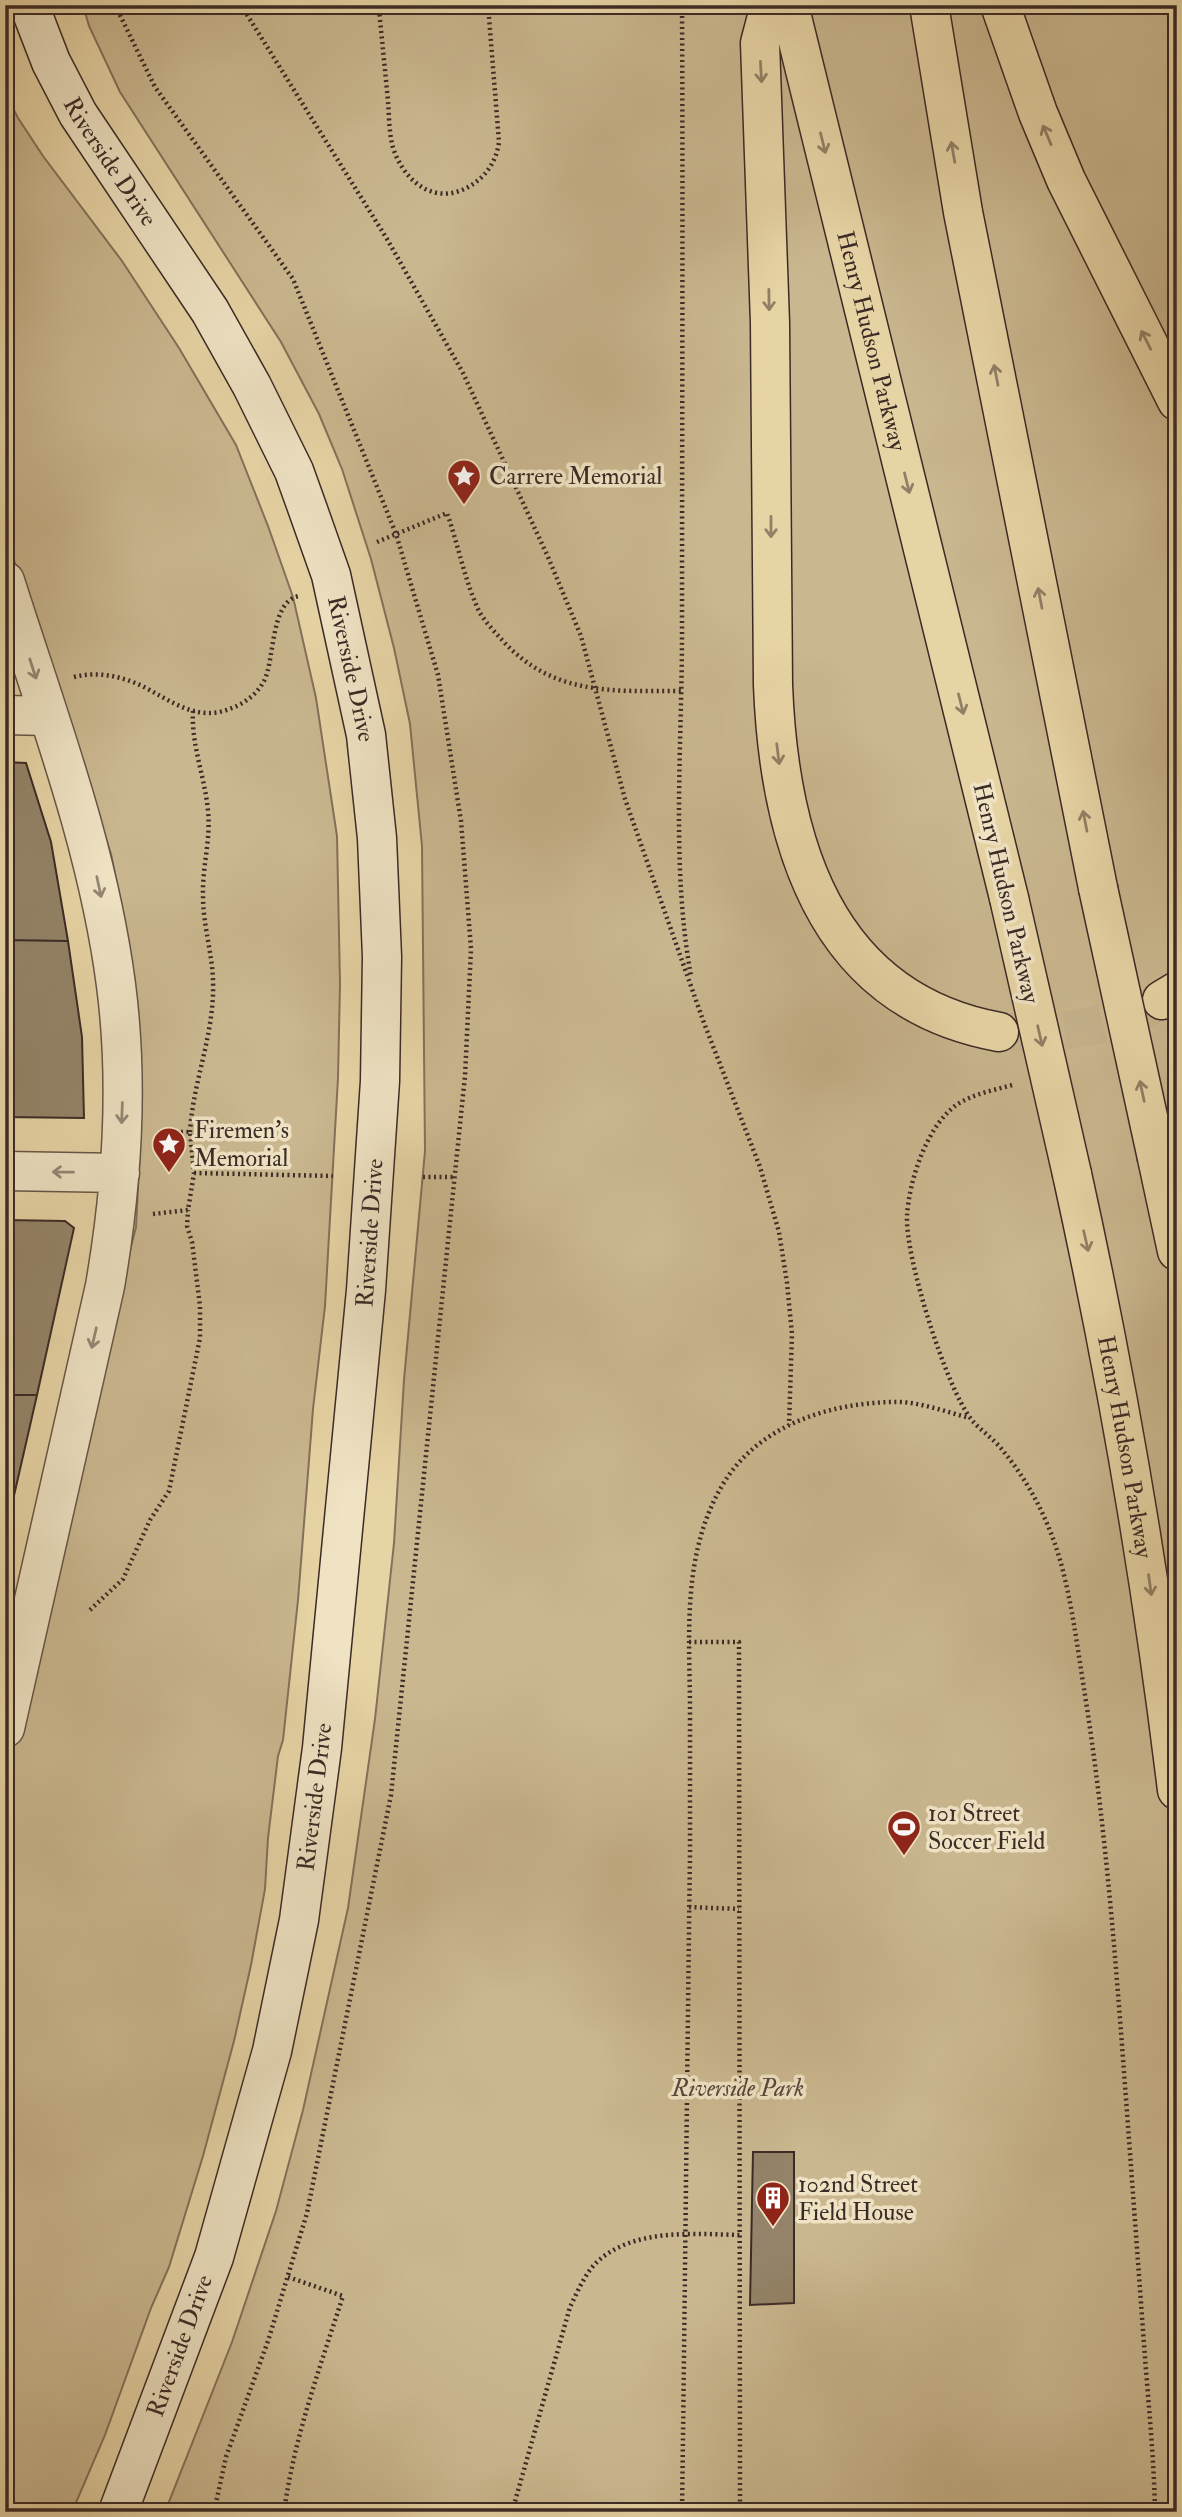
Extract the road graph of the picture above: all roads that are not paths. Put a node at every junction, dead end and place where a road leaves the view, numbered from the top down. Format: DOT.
graph roads {
  1 [pos="29,5"];
  2 [pos="770,5"];
  3 [pos="789,5"];
  4 [pos="929,5"];
  5 [pos="1000,5"];
  6 [pos="1177,401"];
  7 [pos="5,581"];
  8 [pos="5,715"];
  9 [pos="48,716"];
  10 [pos="999,1031"];
  11 [pos="5,1171"];
  12 [pos="120,1173"];
  13 [pos="1177,1251"];
  14 [pos="17,1626"];
  15 [pos="5,1728"];
  16 [pos="1177,1790"];
  17 [pos="118,2512"];
  1 -- 17 [label="main road, Riverside Drive"];
  2 -- 10 [label="highway, one-way"];
  3 -- 16 [label="highway, Henry Hudson Parkway, one-way, bridge"];
  13 -- 4 [label="highway, one-way, bridge"];
  6 -- 5 [label="highway, one-way"];
  7 -- 9 [label="main road, one-way"];
  8 -- 9 [label="main road"];
  9 -- 12 [label="main road, one-way"];
  12 -- 11 [label="main road, one-way"];
  12 -- 14 [label="main road, one-way"];
  14 -- 15 [label="main road"];
}
